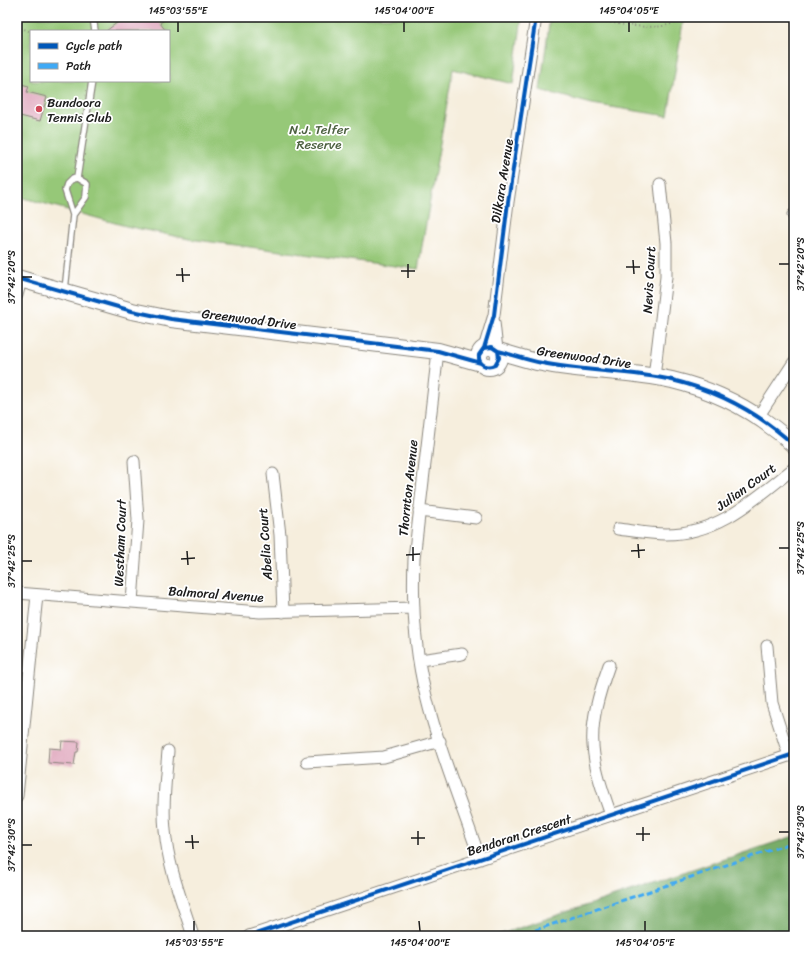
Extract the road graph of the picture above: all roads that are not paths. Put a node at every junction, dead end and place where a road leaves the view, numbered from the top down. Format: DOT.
graph roads {
  1 [pos="93,17"];
  2 [pos="536,17"];
  3 [pos="95,30"];
  4 [pos="92,82"];
  5 [pos="77,178"];
  6 [pos="660,184"];
  7 [pos="73,215"];
  8 [pos="19,279"];
  9 [pos="65,293"];
  10 [pos="17,295"];
  11 [pos="438,351"];
  12 [pos="489,354"];
  13 [pos="794,362"];
  14 [pos="654,377"];
  15 [pos="758,416"];
  16 [pos="794,445"];
  17 [pos="134,461"];
  18 [pos="794,468"];
  19 [pos="273,474"];
  20 [pos="419,511"];
  21 [pos="476,518"];
  22 [pos="618,528"];
  23 [pos="17,593"];
  24 [pos="36,595"];
  25 [pos="132,602"];
  26 [pos="414,608"];
  27 [pos="283,612"];
  28 [pos="767,646"];
  29 [pos="462,654"];
  30 [pos="420,660"];
  31 [pos="609,665"];
  32 [pos="440,741"];
  33 [pos="168,751"];
  34 [pos="791,755"];
  35 [pos="307,762"];
  36 [pos="17,796"];
  37 [pos="611,815"];
  38 [pos="480,858"];
  39 [pos="193,936"];
  40 [pos="249,936"];
  1 -- 3 [label="lane"];
  2 -- 12 [label="street, Dilkara Avenue"];
  4 -- 5 [label="lane"];
  5 -- 7 [label="lane"];
  5 -- 7 [label="lane"];
  6 -- 14 [label="street, Nevis Court"];
  7 -- 9 [label="lane"];
  8 -- 9 [label="street, Greenwood Drive"];
  8 -- 10 [label="street"];
  9 -- 11 [label="street, Greenwood Drive"];
  11 -- 12 [label="street, Greenwood Drive"];
  11 -- 20 [label="street, Thornton Avenue"];
  12 -- 14 [label="street, Greenwood Drive"];
  13 -- 15 [label="street"];
  14 -- 15 [label="street, Greenwood Drive"];
  15 -- 16 [label="street, Greenwood Drive"];
  17 -- 25 [label="street, Westham Court"];
  18 -- 22 [label="street, Julian Court"];
  19 -- 27 [label="street, Abelia Court"];
  20 -- 21 [label="street"];
  20 -- 26 [label="street, Thornton Avenue"];
  23 -- 24 [label="street, Balmoral Avenue"];
  24 -- 25 [label="street, Balmoral Avenue"];
  24 -- 36 [label="street"];
  25 -- 27 [label="street, Balmoral Avenue"];
  26 -- 27 [label="street, Balmoral Avenue"];
  26 -- 30 [label="street, Thornton Avenue"];
  28 -- 34 [label="street"];
  29 -- 30 [label="street"];
  30 -- 32 [label="street, Thornton Avenue"];
  31 -- 37 [label="street"];
  32 -- 35 [label="street"];
  32 -- 38 [label="street, Thornton Avenue"];
  33 -- 39 [label="street"];
  34 -- 37 [label="street, Bendoran Crescent"];
  37 -- 38 [label="street, Bendoran Crescent"];
  38 -- 40 [label="street, Bendoran Crescent"];
}
